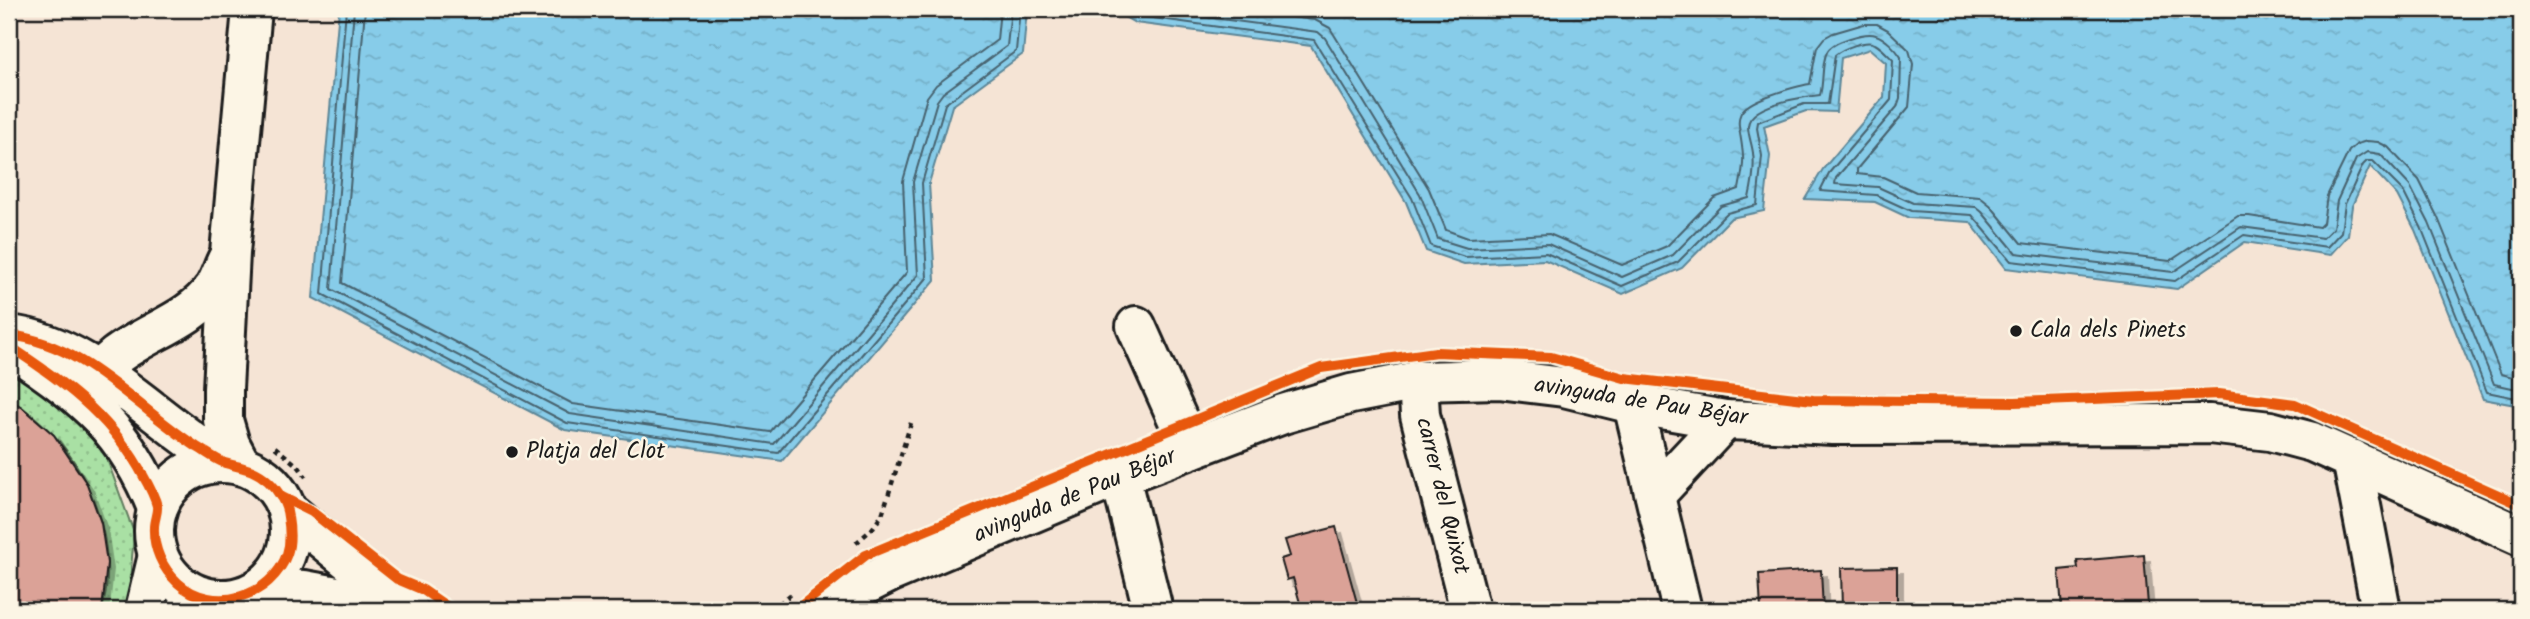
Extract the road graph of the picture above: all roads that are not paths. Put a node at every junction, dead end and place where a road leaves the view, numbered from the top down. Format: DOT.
graph roads {
  1 [pos="252,9"];
  2 [pos="230,253"];
  3 [pos="1136,326"];
  4 [pos="9,335"];
  5 [pos="9,346"];
  6 [pos="1418,381"];
  7 [pos="89,385"];
  8 [pos="1633,404"];
  9 [pos="1725,419"];
  10 [pos="1191,449"];
  11 [pos="2352,459"];
  12 [pos="232,464"];
  13 [pos="1120,476"];
  14 [pos="1655,495"];
  15 [pos="299,497"];
  16 [pos="157,508"];
  17 [pos="2521,536"];
  18 [pos="158,555"];
  19 [pos="261,587"];
  20 [pos="211,605"];
  21 [pos="145,610"];
  22 [pos="409,610"];
  23 [pos="828,610"];
  24 [pos="1153,610"];
  25 [pos="1470,610"];
  26 [pos="1682,610"];
  27 [pos="2381,610"];
  1 -- 2 [label="street"];
  2 -- 7 [label="street"];
  2 -- 12 [label="street"];
  3 -- 10 [label="street"];
  4 -- 7 [label="street"];
  5 -- 7 [label="street"];
  6 -- 8 [label="street, avinguda de Pau Béjar"];
  6 -- 10 [label="street, avinguda de Pau Béjar"];
  6 -- 25 [label="street, carrer del Quixot"];
  7 -- 12 [label="street"];
  7 -- 16 [label="street"];
  8 -- 9 [label="street, avinguda de Pau Béjar"];
  8 -- 14 [label="street"];
  9 -- 11 [label="street, avinguda de Pau Béjar"];
  9 -- 14 [label="street"];
  10 -- 13 [label="street, avinguda de Pau Béjar"];
  11 -- 17 [label="street, avinguda de Pau Béjar"];
  11 -- 27 [label="street"];
  12 -- 15 [label="street"];
  12 -- 16 [label="street"];
  13 -- 23 [label="street, avinguda de Pau Béjar"];
  13 -- 24 [label="street"];
  14 -- 26 [label="street"];
  15 -- 19 [label="street"];
  15 -- 22 [label="street"];
  16 -- 18 [label="street"];
  18 -- 20 [label="street"];
  18 -- 21 [label="street"];
  19 -- 20 [label="street"];
  19 -- 22 [label="street"];
}
